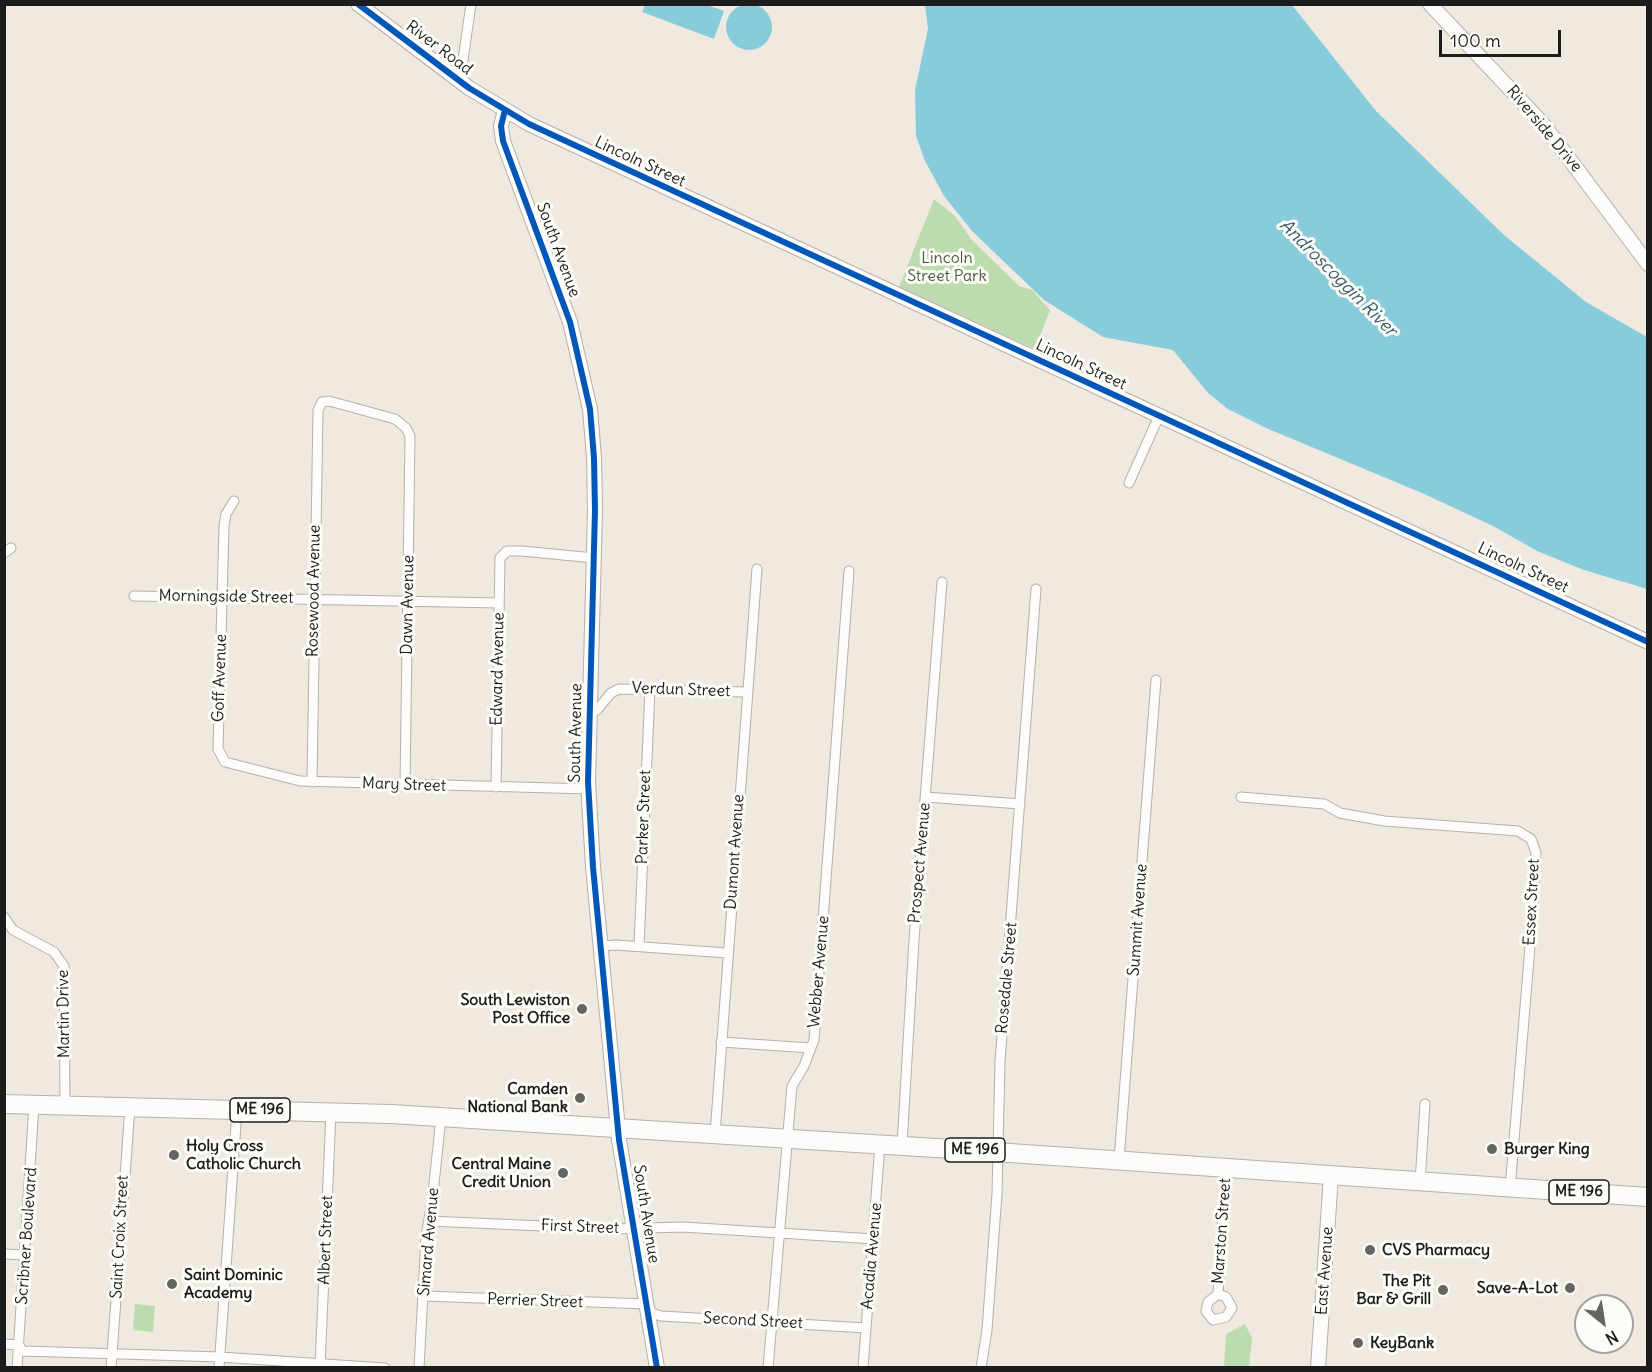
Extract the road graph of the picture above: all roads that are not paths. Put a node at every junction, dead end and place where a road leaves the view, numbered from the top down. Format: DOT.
graph roads {
  1 [pos="358,4"];
  2 [pos="471,4"];
  3 [pos="1430,4"];
  4 [pos="460,81"];
  5 [pos="505,110"];
  6 [pos="1647,264"];
  7 [pos="322,402"];
  8 [pos="1159,416"];
  9 [pos="1130,483"];
  10 [pos="234,501"];
  11 [pos="594,558"];
  12 [pos="757,569"];
  13 [pos="849,571"];
  14 [pos="942,582"];
  15 [pos="1036,589"];
  16 [pos="134,596"];
  17 [pos="222,596"];
  18 [pos="313,599"];
  19 [pos="408,600"];
  20 [pos="499,603"];
  21 [pos="1647,642"];
  22 [pos="1156,680"];
  23 [pos="650,688"];
  24 [pos="747,692"];
  25 [pos="589,714"];
  26 [pos="222,759"];
  27 [pos="312,782"];
  28 [pos="405,784"];
  29 [pos="496,788"];
  30 [pos="589,789"];
  31 [pos="926,797"];
  32 [pos="1241,797"];
  33 [pos="1020,804"];
  34 [pos="4,917"];
  35 [pos="601,946"];
  36 [pos="639,946"];
  37 [pos="727,953"];
  38 [pos="721,1042"];
  39 [pos="811,1048"];
  40 [pos="4,1104"];
  41 [pos="1425,1104"];
  42 [pos="34,1105"];
  43 [pos="65,1105"];
  44 [pos="130,1107"];
  45 [pos="237,1110"];
  46 [pos="331,1112"];
  47 [pos="441,1118"];
  48 [pos="619,1130"];
  49 [pos="715,1134"];
  50 [pos="787,1139"];
  51 [pos="880,1144"];
  52 [pos="902,1145"];
  53 [pos="998,1152"];
  54 [pos="1119,1160"];
  55 [pos="1226,1168"];
  56 [pos="1331,1175"];
  57 [pos="1420,1182"];
  58 [pos="1510,1189"];
  59 [pos="1647,1197"];
  60 [pos="429,1221"];
  61 [pos="635,1228"];
  62 [pos="779,1233"];
  63 [pos="874,1239"];
  64 [pos="4,1254"];
  65 [pos="26,1255"];
  66 [pos="1218,1294"];
  67 [pos="424,1296"];
  68 [pos="647,1304"];
  69 [pos="772,1322"];
  70 [pos="866,1328"];
  71 [pos="4,1344"];
  72 [pos="19,1345"];
  73 [pos="112,1354"];
  74 [pos="219,1362"];
  75 [pos="320,1365"];
  76 [pos="17,1368"];
  77 [pos="111,1368"];
  78 [pos="385,1368"];
  79 [pos="419,1368"];
  80 [pos="657,1368"];
  81 [pos="768,1368"];
  82 [pos="863,1368"];
  83 [pos="981,1368"];
  84 [pos="1318,1368"];
  1 -- 4 [label="main road, River Road"];
  2 -- 4 [label="street"];
  3 -- 6 [label="main road, Riverside Drive"];
  4 -- 5 [label="main road, River Road"];
  5 -- 8 [label="main road, Lincoln Street"];
  5 -- 11 [label="main road, South Avenue"];
  7 -- 18 [label="street, Rosewood Avenue"];
  7 -- 19 [label="street, Dawn Avenue"];
  8 -- 9 [label="street"];
  8 -- 21 [label="main road, Lincoln Street"];
  10 -- 17 [label="street, Goff Avenue"];
  11 -- 20 [label="street, Edward Avenue"];
  11 -- 25 [label="main road, South Avenue"];
  12 -- 24 [label="street, Dumont Avenue"];
  13 -- 39 [label="street, Webber Avenue"];
  14 -- 31 [label="street, Prospect Avenue"];
  15 -- 33 [label="street, Rosedale Street"];
  16 -- 17 [label="street, Morningside Street"];
  17 -- 18 [label="street, Morningside Street"];
  17 -- 26 [label="street, Goff Avenue"];
  18 -- 19 [label="street, Morningside Street"];
  18 -- 27 [label="street, Rosewood Avenue"];
  19 -- 20 [label="street, Morningside Street"];
  19 -- 28 [label="street, Dawn Avenue"];
  20 -- 29 [label="street, Edward Avenue"];
  22 -- 54 [label="street, Summit Avenue"];
  23 -- 24 [label="street, Verdun Street"];
  23 -- 25 [label="street, Verdun Street"];
  23 -- 36 [label="street, Parker Street"];
  24 -- 37 [label="street, Dumont Avenue"];
  25 -- 30 [label="main road, South Avenue"];
  26 -- 27 [label="street, Mary Street"];
  27 -- 28 [label="street, Mary Street"];
  28 -- 29 [label="street, Mary Street"];
  29 -- 30 [label="street, Mary Street"];
  30 -- 35 [label="main road, South Avenue"];
  31 -- 33 [label="street"];
  31 -- 52 [label="street, Prospect Avenue"];
  32 -- 58 [label="street, Essex Street"];
  33 -- 53 [label="street, Rosedale Street"];
  34 -- 43 [label="street, Martin Drive"];
  35 -- 36 [label="street"];
  35 -- 48 [label="main road, South Avenue"];
  36 -- 37 [label="street"];
  37 -- 38 [label="street, Dumont Avenue"];
  38 -- 39 [label="street"];
  38 -- 49 [label="street, Dumont Avenue"];
  39 -- 50 [label="street, Webber Avenue"];
  40 -- 42 [label="highway, ME 196"];
  41 -- 57 [label="street"];
  42 -- 43 [label="highway, ME 196"];
  42 -- 65 [label="street, Scribner Boulevard"];
  43 -- 44 [label="highway, ME 196"];
  44 -- 45 [label="highway, ME 196"];
  44 -- 73 [label="street, Saint Croix Street"];
  45 -- 46 [label="highway, ME 196"];
  45 -- 74 [label="street"];
  46 -- 47 [label="highway, ME 196"];
  46 -- 75 [label="street, Albert Street"];
  47 -- 48 [label="highway, ME 196"];
  47 -- 60 [label="street, Simard Avenue"];
  48 -- 49 [label="highway, ME 196"];
  48 -- 61 [label="main road, South Avenue"];
  49 -- 50 [label="highway, ME 196"];
  50 -- 51 [label="highway, ME 196"];
  50 -- 62 [label="street, Webber Avenue"];
  51 -- 52 [label="highway, ME 196"];
  51 -- 63 [label="street, Acadia Avenue"];
  52 -- 53 [label="highway, ME 196"];
  53 -- 54 [label="highway, ME 196"];
  53 -- 83 [label="street, Rosedale Street"];
  54 -- 55 [label="highway, ME 196"];
  55 -- 56 [label="highway, ME 196"];
  55 -- 66 [label="street, Marston Street"];
  56 -- 57 [label="highway, ME 196"];
  56 -- 84 [label="main road, East Avenue"];
  57 -- 58 [label="highway, ME 196"];
  58 -- 59 [label="highway, ME 196"];
  60 -- 61 [label="street, First Street"];
  60 -- 67 [label="street, Simard Avenue"];
  61 -- 62 [label="street, First Street"];
  61 -- 68 [label="main road, South Avenue"];
  62 -- 63 [label="street, First Street"];
  62 -- 69 [label="street, Webber Avenue"];
  63 -- 70 [label="street, Acadia Avenue"];
  64 -- 65 [label="street"];
  65 -- 72 [label="street, Scribner Boulevard"];
  67 -- 68 [label="street, Perrier Street"];
  67 -- 79 [label="street, Simard Avenue"];
  68 -- 69 [label="street, Second Street"];
  68 -- 80 [label="main road, South Avenue"];
  69 -- 70 [label="street, Second Street"];
  69 -- 81 [label="street, Webber Avenue"];
  70 -- 82 [label="street, Acadia Avenue"];
  71 -- 72 [label="street"];
  72 -- 73 [label="street"];
  72 -- 76 [label="street, Scribner Boulevard"];
  73 -- 74 [label="street"];
  73 -- 77 [label="street, Saint Croix Street"];
  74 -- 75 [label="street"];
  75 -- 78 [label="street"];
}
